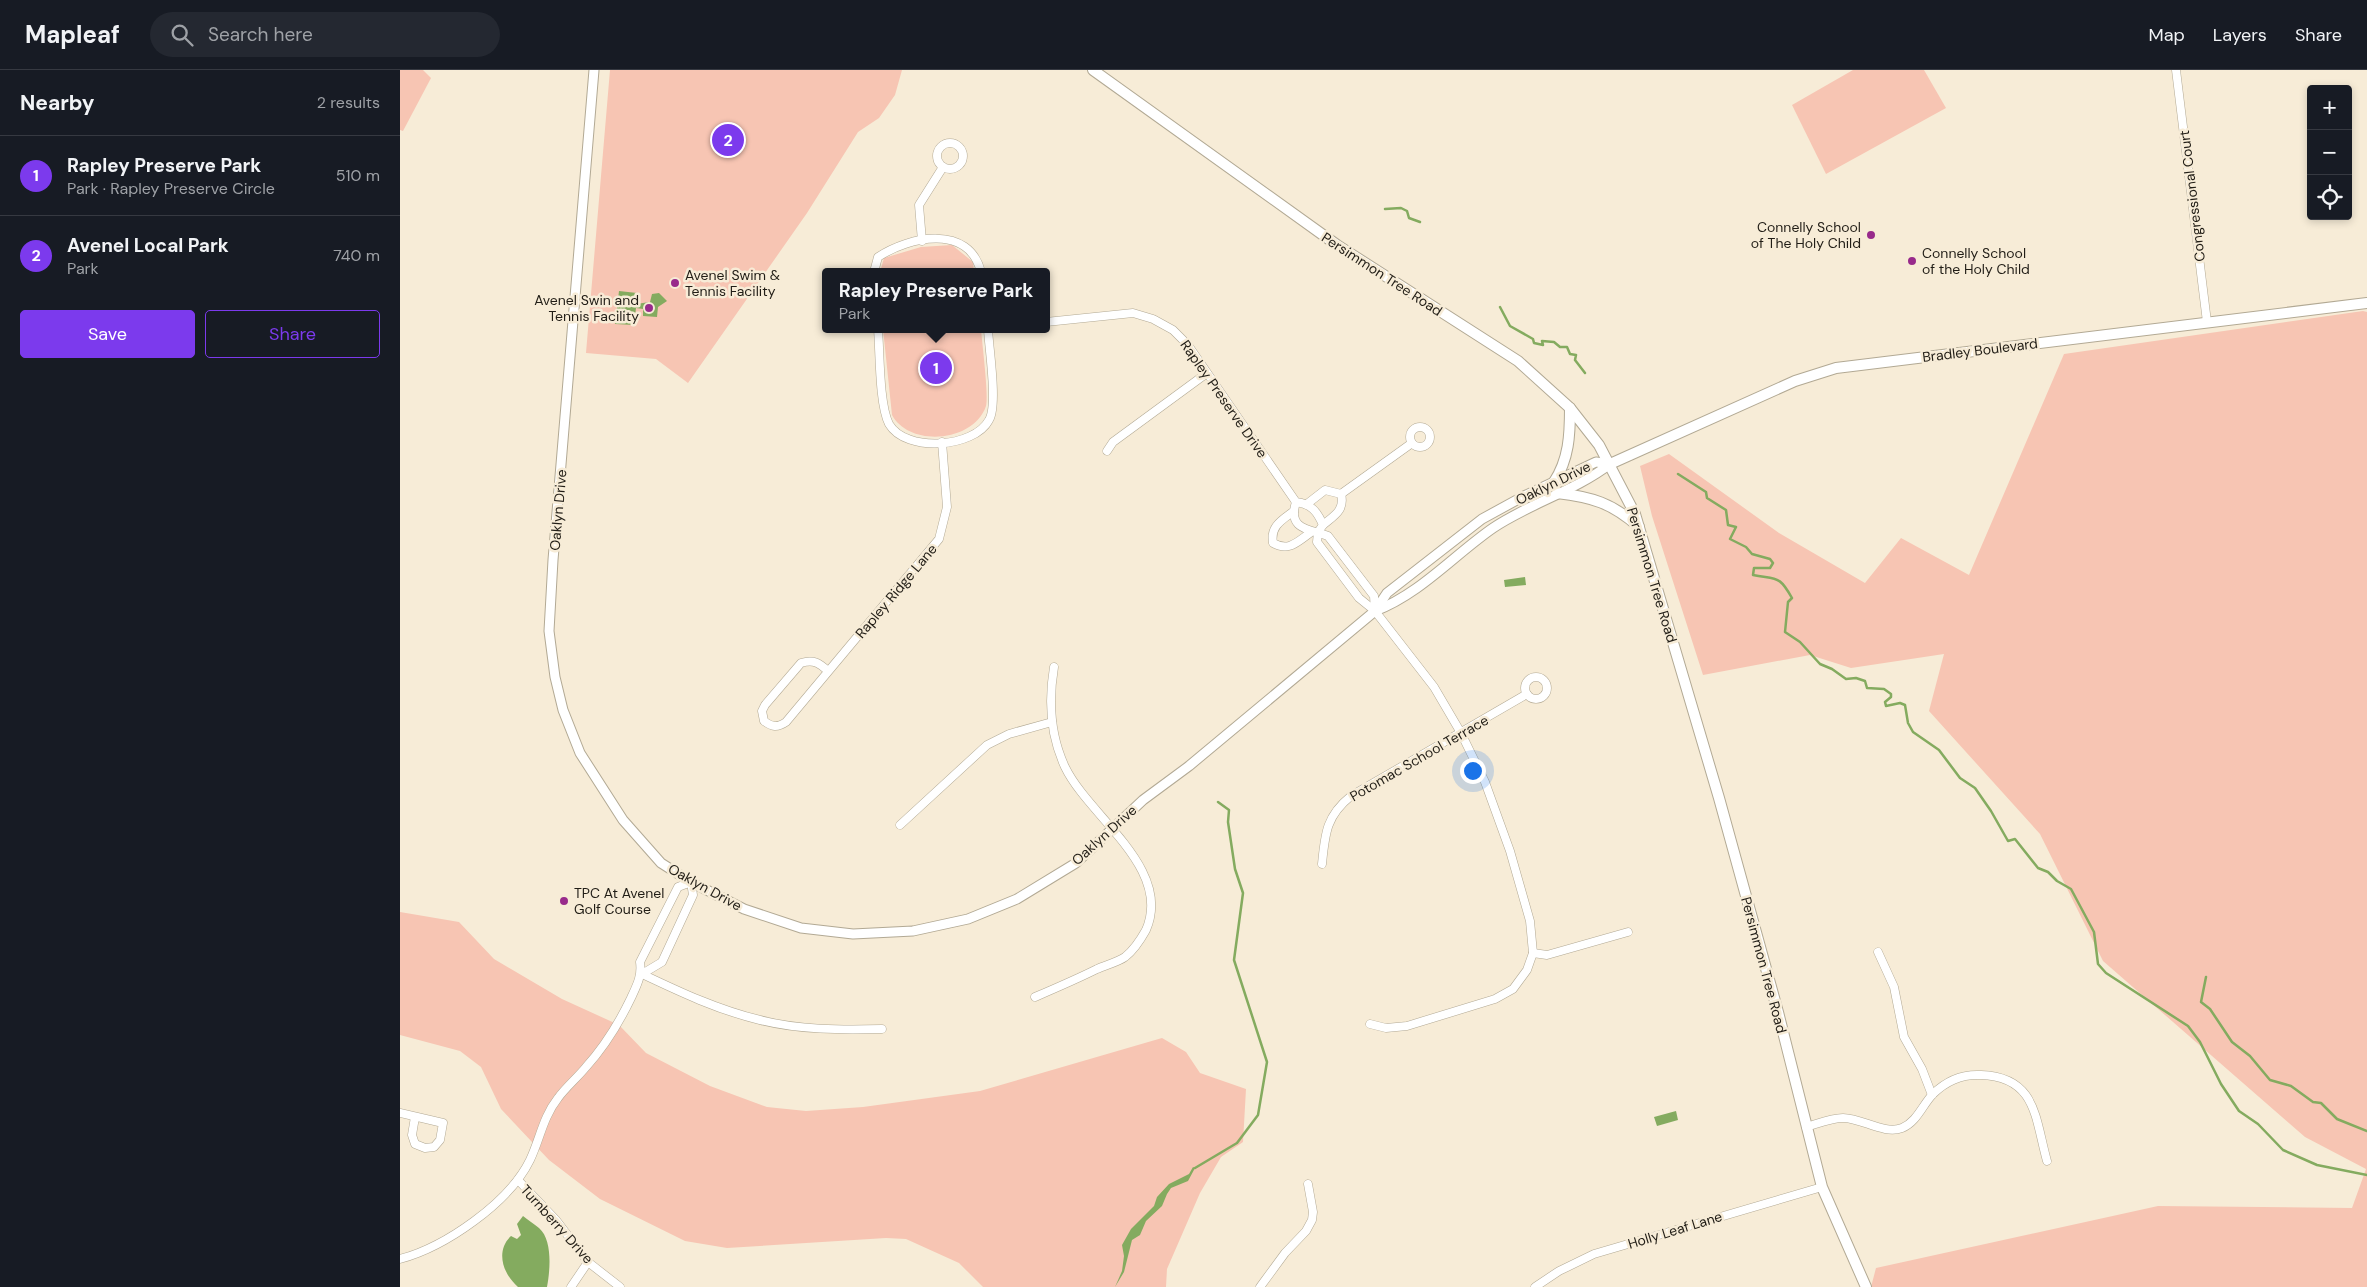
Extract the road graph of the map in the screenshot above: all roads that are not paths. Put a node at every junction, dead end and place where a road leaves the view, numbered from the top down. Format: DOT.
graph roads {
  1 [pos="594,70"];
  2 [pos="1092,70"];
  3 [pos="2176,70"];
  4 [pos="942,166"];
  5 [pos="922,241"];
  6 [pos="875,268"];
  7 [pos="980,268"];
  8 [pos="2367,303"];
  9 [pos="1050,322"];
  10 [pos="2207,322"];
  11 [pos="878,333"];
  12 [pos="988,333"];
  13 [pos="1207,373"];
  14 [pos="1570,408"];
  15 [pos="942,442"];
  16 [pos="1412,443"];
  17 [pos="1107,451"];
  18 [pos="1610,464"];
  19 [pos="1554,482"];
  20 [pos="1557,493"];
  21 [pos="1341,494"];
  22 [pos="1296,502"];
  23 [pos="1307,504"];
  24 [pos="1294,511"];
  25 [pos="1639,527"];
  26 [pos="1317,530"];
  27 [pos="1375,611"];
  28 [pos="1054,667"];
  29 [pos="828,671"];
  30 [pos="1527,694"];
  31 [pos="1052,722"];
  32 [pos="1461,733"];
  33 [pos="900,825"];
  34 [pos="1112,828"];
  35 [pos="1322,864"];
  36 [pos="691,882"];
  37 [pos="1628,932"];
  38 [pos="1878,952"];
  39 [pos="1533,953"];
  40 [pos="642,974"];
  41 [pos="1035,997"];
  42 [pos="1370,1024"];
  43 [pos="882,1029"];
  44 [pos="1932,1095"];
  45 [pos="400,1114"];
  46 [pos="416,1117"];
  47 [pos="1806,1127"];
  48 [pos="2047,1161"];
  49 [pos="518,1180"];
  50 [pos="1308,1184"];
  51 [pos="1822,1187"];
  52 [pos="400,1259"];
  53 [pos="588,1262"];
  54 [pos="571,1287"];
  55 [pos="620,1287"];
  56 [pos="1260,1287"];
  57 [pos="1535,1287"];
  58 [pos="1866,1287"];
  1 -- 36 [label="street, Oaklyn Drive"];
  2 -- 14 [label="main road, Persimmon Tree Road"];
  3 -- 10 [label="street, Congressional Court"];
  4 -- 5 [label="street"];
  5 -- 6 [label="street"];
  5 -- 7 [label="street"];
  8 -- 10 [label="main road, Bradley Boulevard"];
  9 -- 13 [label="street, Rapley Preserve Drive"];
  10 -- 18 [label="main road, Bradley Boulevard"];
  11 -- 15 [label="street"];
  12 -- 15 [label="street"];
  13 -- 17 [label="street"];
  13 -- 22 [label="street, Rapley Preserve Drive"];
  14 -- 18 [label="main road, Persimmon Tree Road"];
  14 -- 19 [label="main road"];
  15 -- 29 [label="street, Rapley Ridge Lane"];
  16 -- 21 [label="street"];
  18 -- 19 [label="street, Oaklyn Drive"];
  18 -- 20 [label="street, Oaklyn Drive"];
  18 -- 25 [label="main road, Persimmon Tree Road"];
  19 -- 27 [label="street, Oaklyn Drive"];
  20 -- 25 [label="main road"];
  20 -- 27 [label="street, Oaklyn Drive"];
  21 -- 23 [label="street"];
  21 -- 26 [label="street"];
  22 -- 23 [label="street"];
  22 -- 24 [label="street"];
  23 -- 26 [label="street"];
  24 -- 26 [label="street"];
  24 -- 26 [label="street"];
  25 -- 47 [label="main road, Persimmon Tree Road"];
  26 -- 27 [label="street"];
  26 -- 27 [label="street"];
  27 -- 32 [label="street"];
  27 -- 34 [label="street, Oaklyn Drive"];
  28 -- 31 [label="street"];
  29 -- 29 [label="street, Rapley Ridge Lane"];
  30 -- 32 [label="street, Potomac School Terrace"];
  31 -- 33 [label="street"];
  31 -- 34 [label="street"];
  32 -- 35 [label="street, Potomac School Terrace"];
  32 -- 39 [label="street"];
  34 -- 36 [label="street, Oaklyn Drive"];
  34 -- 41 [label="street"];
  36 -- 40 [label="street"];
  36 -- 40 [label="street"];
  37 -- 39 [label="street"];
  38 -- 44 [label="street"];
  39 -- 42 [label="street"];
  40 -- 43 [label="street"];
  40 -- 49 [label="street"];
  44 -- 47 [label="street"];
  44 -- 48 [label="street"];
  45 -- 46 [label="street"];
  46 -- 46 [label="street"];
  47 -- 51 [label="main road, Persimmon Tree Road"];
  49 -- 52 [label="street"];
  49 -- 53 [label="street, Turnberry Drive"];
  50 -- 56 [label="street"];
  51 -- 57 [label="street, Holly Leaf Lane"];
  51 -- 58 [label="main road, Persimmon Tree Road"];
  53 -- 54 [label="street"];
  53 -- 55 [label="street, Turnberry Drive"];
}
